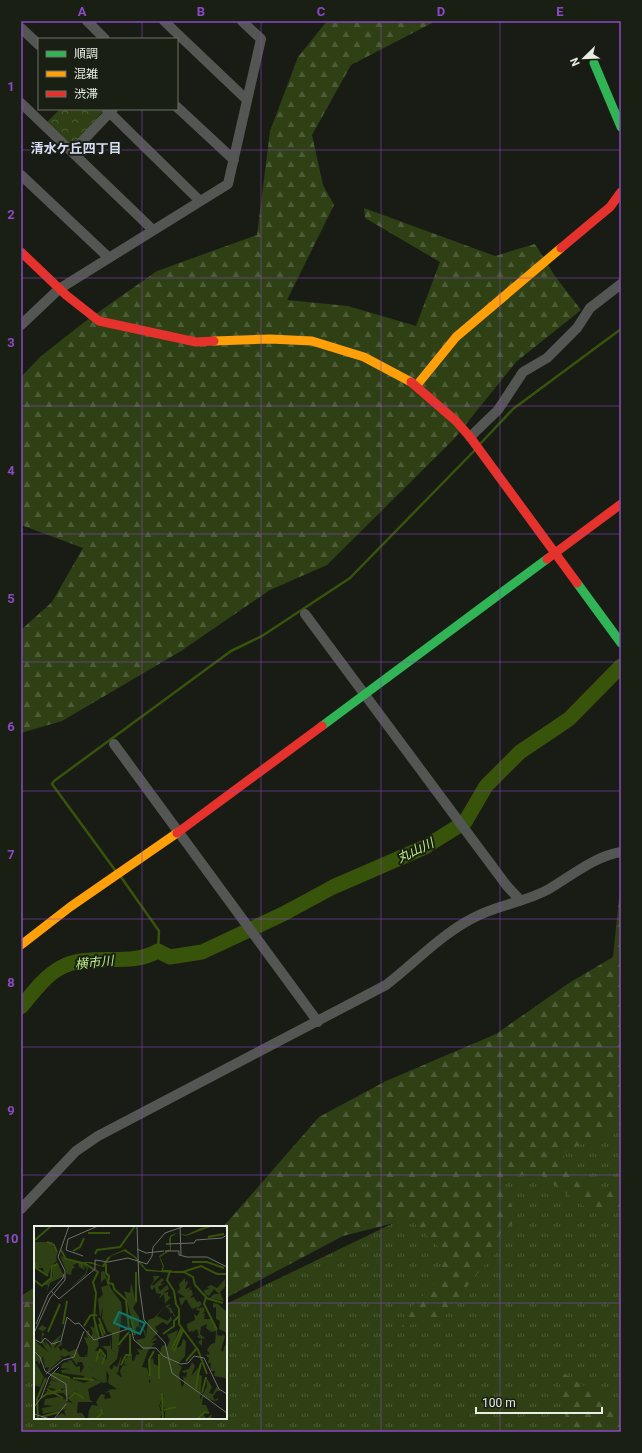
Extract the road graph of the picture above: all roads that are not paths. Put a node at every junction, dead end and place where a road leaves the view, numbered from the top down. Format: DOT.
graph roads {
  1 [pos="87,21"];
  2 [pos="164,21"];
  3 [pos="248,23"];
  4 [pos="21,28"];
  5 [pos="104,38"];
  6 [pos="178,38"];
  7 [pos="180,41"];
  8 [pos="38,45"];
  9 [pos="594,63"];
  10 [pos="246,99"];
  11 [pos="21,103"];
  12 [pos="178,108"];
  13 [pos="110,110"];
  14 [pos="621,127"];
  15 [pos="72,152"];
  16 [pos="234,160"];
  17 [pos="21,175"];
  18 [pos="621,192"];
  19 [pos="199,200"];
  20 [pos="152,229"];
  21 [pos="21,252"];
  22 [pos="108,257"];
  23 [pos="621,284"];
  24 [pos="59,288"];
  25 [pos="21,325"];
  26 [pos="417,385"];
  27 [pos="470,437"];
  28 [pos="621,504"];
  29 [pos="555,553"];
  30 [pos="305,614"];
  31 [pos="621,643"];
  32 [pos="364,694"];
  33 [pos="114,744"];
  34 [pos="179,832"];
  35 [pos="621,852"];
  36 [pos="520,900"];
  37 [pos="21,945"];
  38 [pos="318,1022"];
  39 [pos="21,1209"];
  1 -- 5 [label="street"];
  2 -- 6 [label="street"];
  3 -- 10 [label="street"];
  4 -- 8 [label="street"];
  7 -- 10 [label="street"];
  9 -- 14 [label="street"];
  10 -- 16 [label="street"];
  11 -- 15 [label="street"];
  12 -- 16 [label="street"];
  13 -- 15 [label="street"];
  13 -- 19 [label="street"];
  15 -- 20 [label="street"];
  16 -- 19 [label="street"];
  17 -- 22 [label="street"];
  18 -- 26 [label="street"];
  19 -- 20 [label="street"];
  20 -- 22 [label="street"];
  21 -- 24 [label="street"];
  22 -- 24 [label="street"];
  23 -- 27 [label="street"];
  24 -- 25 [label="street"];
  24 -- 26 [label="street"];
  26 -- 27 [label="street"];
  27 -- 29 [label="street"];
  28 -- 29 [label="street"];
  29 -- 31 [label="street"];
  29 -- 32 [label="street"];
  30 -- 32 [label="street"];
  32 -- 34 [label="street"];
  32 -- 36 [label="street"];
  33 -- 34 [label="street"];
  34 -- 37 [label="street"];
  34 -- 38 [label="street"];
  35 -- 36 [label="street"];
  36 -- 38 [label="street"];
  38 -- 39 [label="street"];
}
